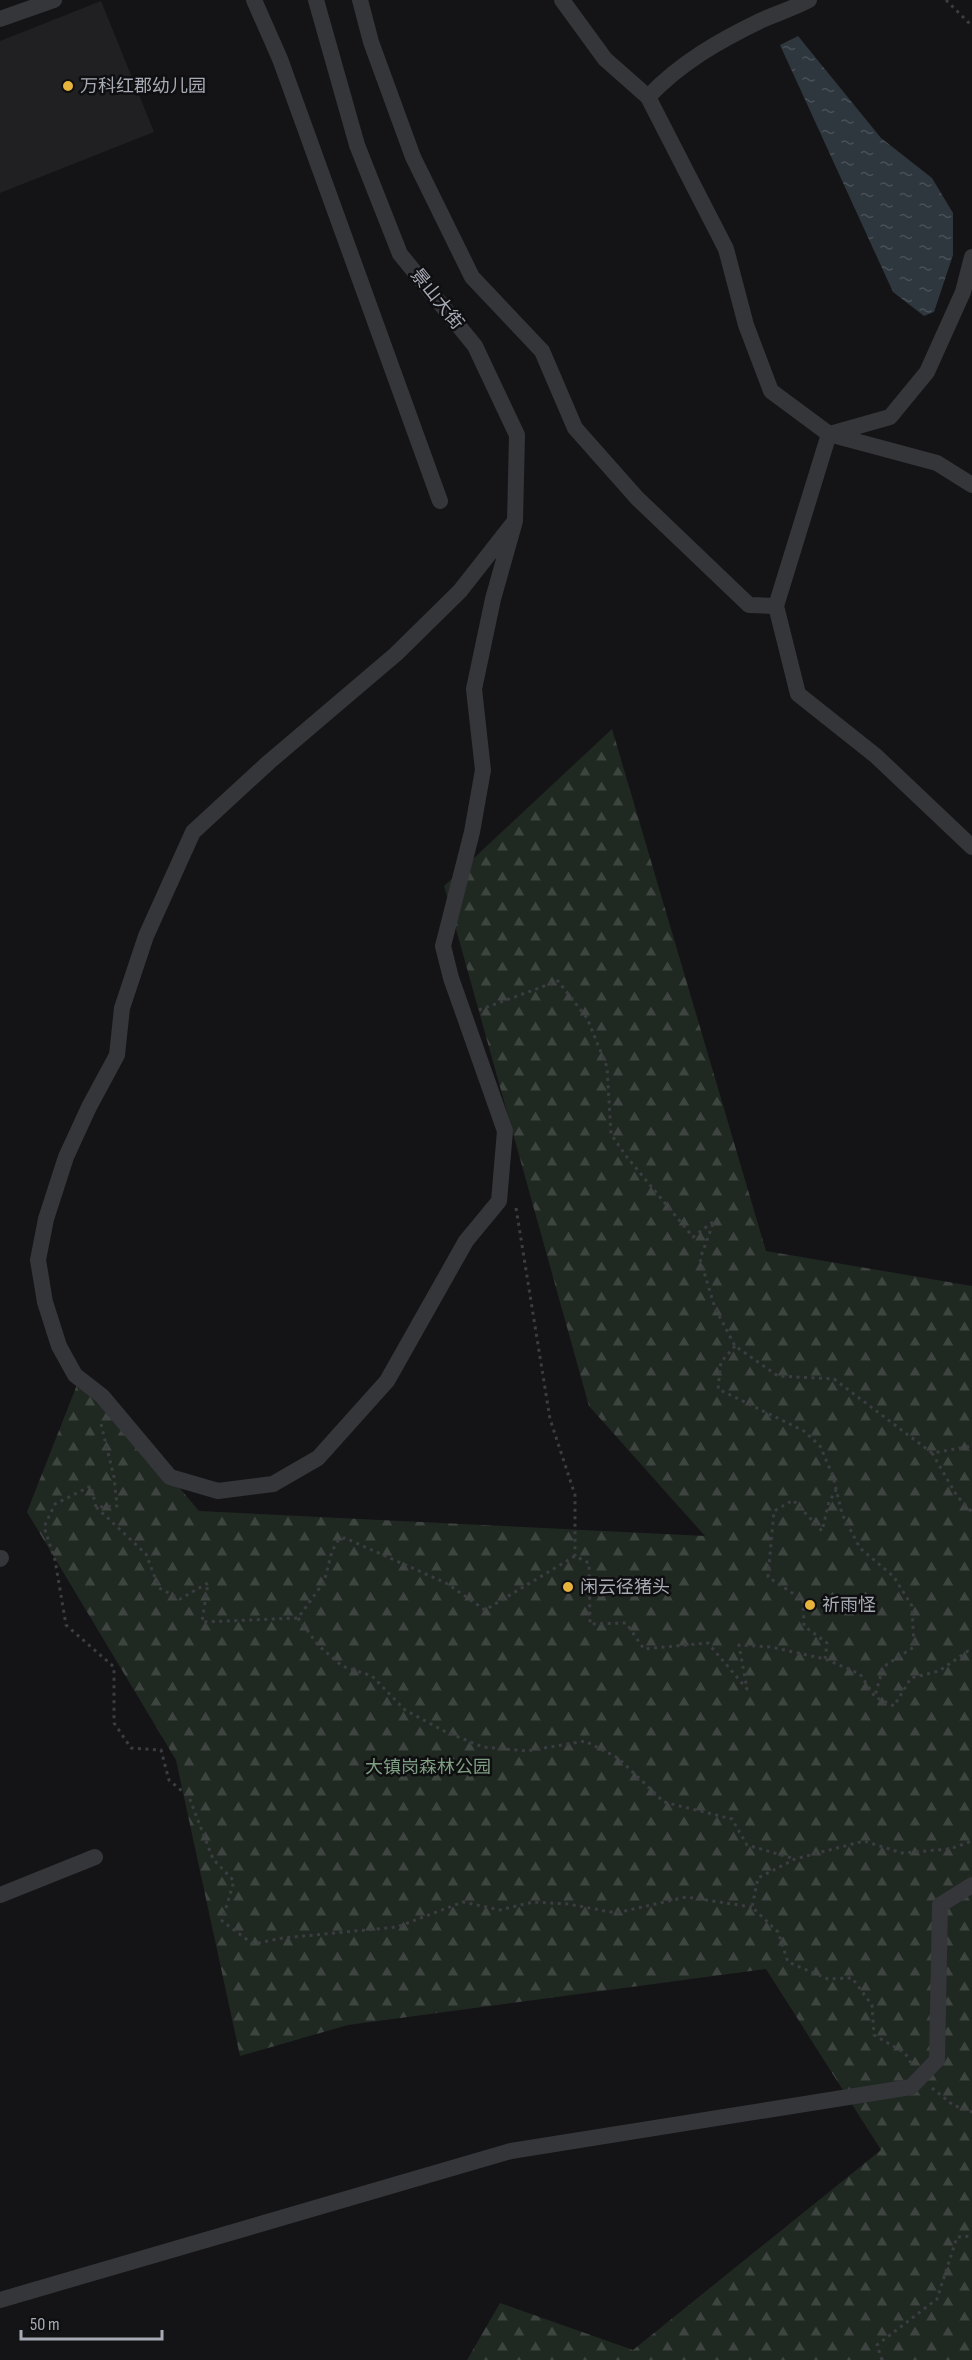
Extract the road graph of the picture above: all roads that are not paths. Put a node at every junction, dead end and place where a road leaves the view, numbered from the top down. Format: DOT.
graph roads {
  1 [pos="54,0"];
  2 [pos="254,0"];
  3 [pos="316,0"];
  4 [pos="360,0"];
  5 [pos="561,0"];
  6 [pos="809,0"];
  7 [pos="0,19"];
  8 [pos="648,97"];
  9 [pos="972,257"];
  10 [pos="829,434"];
  11 [pos="972,486"];
  12 [pos="440,501"];
  13 [pos="514,521"];
  14 [pos="776,606"];
  15 [pos="972,848"];
  16 [pos="94,1857"];
  17 [pos="972,1886"];
  18 [pos="0,1895"];
  19 [pos="0,2300"];
  1 -- 7 [label="street"];
  2 -- 12 [label="street"];
  3 -- 13 [label="street, 景山大街"];
  4 -- 14 [label="street"];
  5 -- 8 [label="street"];
  6 -- 8 [label="street"];
  8 -- 10 [label="street"];
  9 -- 10 [label="street"];
  10 -- 11 [label="street"];
  10 -- 14 [label="street"];
  13 -- 13 [label="street, 景山大街"];
  14 -- 15 [label="street"];
  16 -- 18 [label="street"];
  17 -- 19 [label="street"];
}
